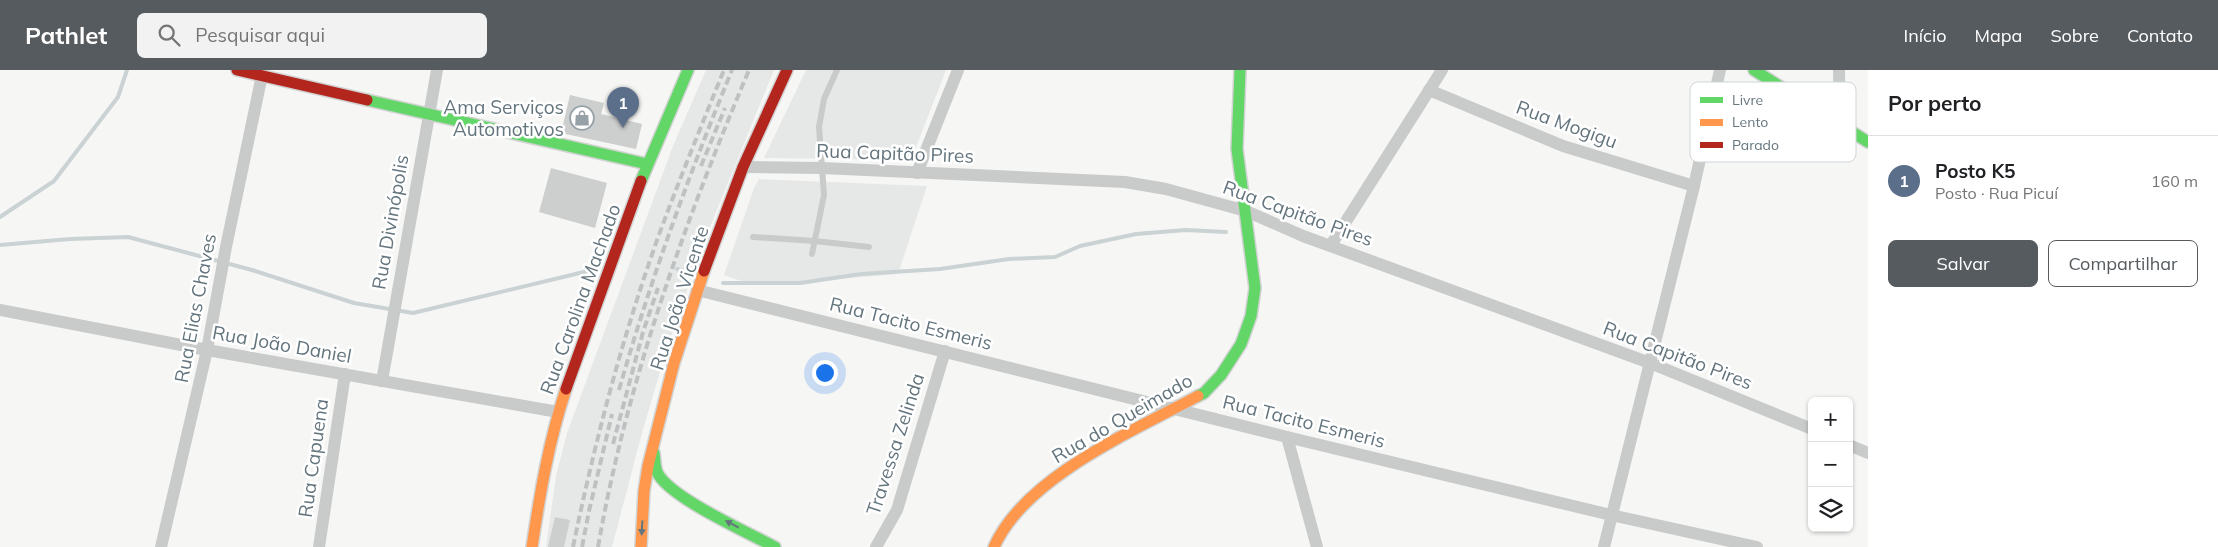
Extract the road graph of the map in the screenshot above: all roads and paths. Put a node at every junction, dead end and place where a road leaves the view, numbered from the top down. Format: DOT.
graph roads {
  1 [pos="237,70"];
  2 [pos="437,70"];
  3 [pos="688,70"];
  4 [pos="787,70"];
  5 [pos="837,70"];
  6 [pos="958,70"];
  7 [pos="1240,70"];
  8 [pos="1442,70"];
  9 [pos="1754,70"];
  10 [pos="262,75"];
  11 [pos="1773,82"];
  12 [pos="1429,90"];
  13 [pos="427,114"];
  14 [pos="1856,134"];
  15 [pos="1868,142"];
  16 [pos="1699,162"];
  17 [pos="647,164"];
  18 [pos="743,167"];
  19 [pos="822,168"];
  20 [pos="917,173"];
  21 [pos="1694,186"];
  22 [pos="1246,211"];
  23 [pos="753,237"];
  24 [pos="815,240"];
  25 [pos="1331,246"];
  26 [pos="869,247"];
  27 [pos="812,254"];
  28 [pos="697,290"];
  29 [pos="0,310"];
  30 [pos="206,350"];
  31 [pos="945,351"];
  32 [pos="1650,363"];
  33 [pos="345,374"];
  34 [pos="382,381"];
  35 [pos="1175,408"];
  36 [pos="558,412"];
  37 [pos="1808,427"];
  38 [pos="1287,437"];
  39 [pos="1853,447"];
  40 [pos="654,451"];
  41 [pos="1868,453"];
  42 [pos="678,495"];
  43 [pos="643,510"];
  44 [pos="1612,515"];
  45 [pos="161,547"];
  46 [pos="319,547"];
  47 [pos="532,547"];
  48 [pos="641,547"];
  49 [pos="776,547"];
  50 [pos="876,547"];
  51 [pos="994,547"];
  52 [pos="1317,547"];
  53 [pos="1604,547"];
  54 [pos="1757,547"];
  1 -- 10 [label="main road"];
  2 -- 13 [label="street, Rua Divinópolis"];
  3 -- 17 [label="main road, Rua Carolina Machado"];
  4 -- 18 [label="main road, Rua João Vicente"];
  5 -- 19 [label="lane"];
  6 -- 20 [label="street"];
  7 -- 22 [label="main road, Rua do Queimado"];
  8 -- 12 [label="street"];
  9 -- 11 [label="main road"];
  10 -- 13 [label="main road"];
  10 -- 30 [label="street, Rua Elias Chaves"];
  12 -- 21 [label="street, Rua Mogigu"];
  12 -- 25 [label="street"];
  13 -- 17 [label="main road"];
  13 -- 34 [label="street, Rua Divinópolis"];
  14 -- 15 [label="main road"];
  16 -- 21 [label="street"];
  17 -- 36 [label="main road, Rua Carolina Machado"];
  18 -- 19 [label="street, Rua Capitão Pires"];
  18 -- 28 [label="main road, Rua João Vicente"];
  19 -- 20 [label="street, Rua Capitão Pires"];
  19 -- 24 [label="lane"];
  20 -- 22 [label="street, Rua Capitão Pires"];
  21 -- 32 [label="street"];
  22 -- 25 [label="street, Rua Capitão Pires"];
  22 -- 35 [label="main road, Rua do Queimado"];
  23 -- 24 [label="lane"];
  24 -- 26 [label="lane"];
  24 -- 27 [label="lane"];
  25 -- 32 [label="street, Rua Capitão Pires"];
  28 -- 31 [label="street, Rua Tacito Esmeris"];
  28 -- 40 [label="main road, Rua João Vicente"];
  29 -- 30 [label="street, Rua João Daniel"];
  30 -- 33 [label="street, Rua João Daniel"];
  30 -- 45 [label="street, Rua Elias Chaves"];
  31 -- 35 [label="street, Rua Tacito Esmeris"];
  31 -- 50 [label="street, Travessa Zelinda"];
  32 -- 37 [label="street, Rua Capitão Pires"];
  32 -- 44 [label="street"];
  33 -- 34 [label="street, Rua João Daniel"];
  33 -- 46 [label="street, Rua Capuena"];
  34 -- 36 [label="street, Rua João Daniel"];
  35 -- 38 [label="street, Rua Tacito Esmeris"];
  35 -- 51 [label="main road, Rua do Queimado"];
  36 -- 47 [label="main road, Rua Carolina Machado"];
  38 -- 44 [label="street, Rua Tacito Esmeris"];
  38 -- 52 [label="street"];
  39 -- 41 [label="street"];
  40 -- 42 [label="main road"];
  40 -- 43 [label="main road, Rua João Vicente"];
  42 -- 43 [label="main road"];
  49 -- 42 [label="main road, one-way"];
  43 -- 48 [label="main road, Rua João Vicente, one-way"];
  44 -- 53 [label="street"];
  44 -- 54 [label="street, Rua Tacito Esmeris"];
}
